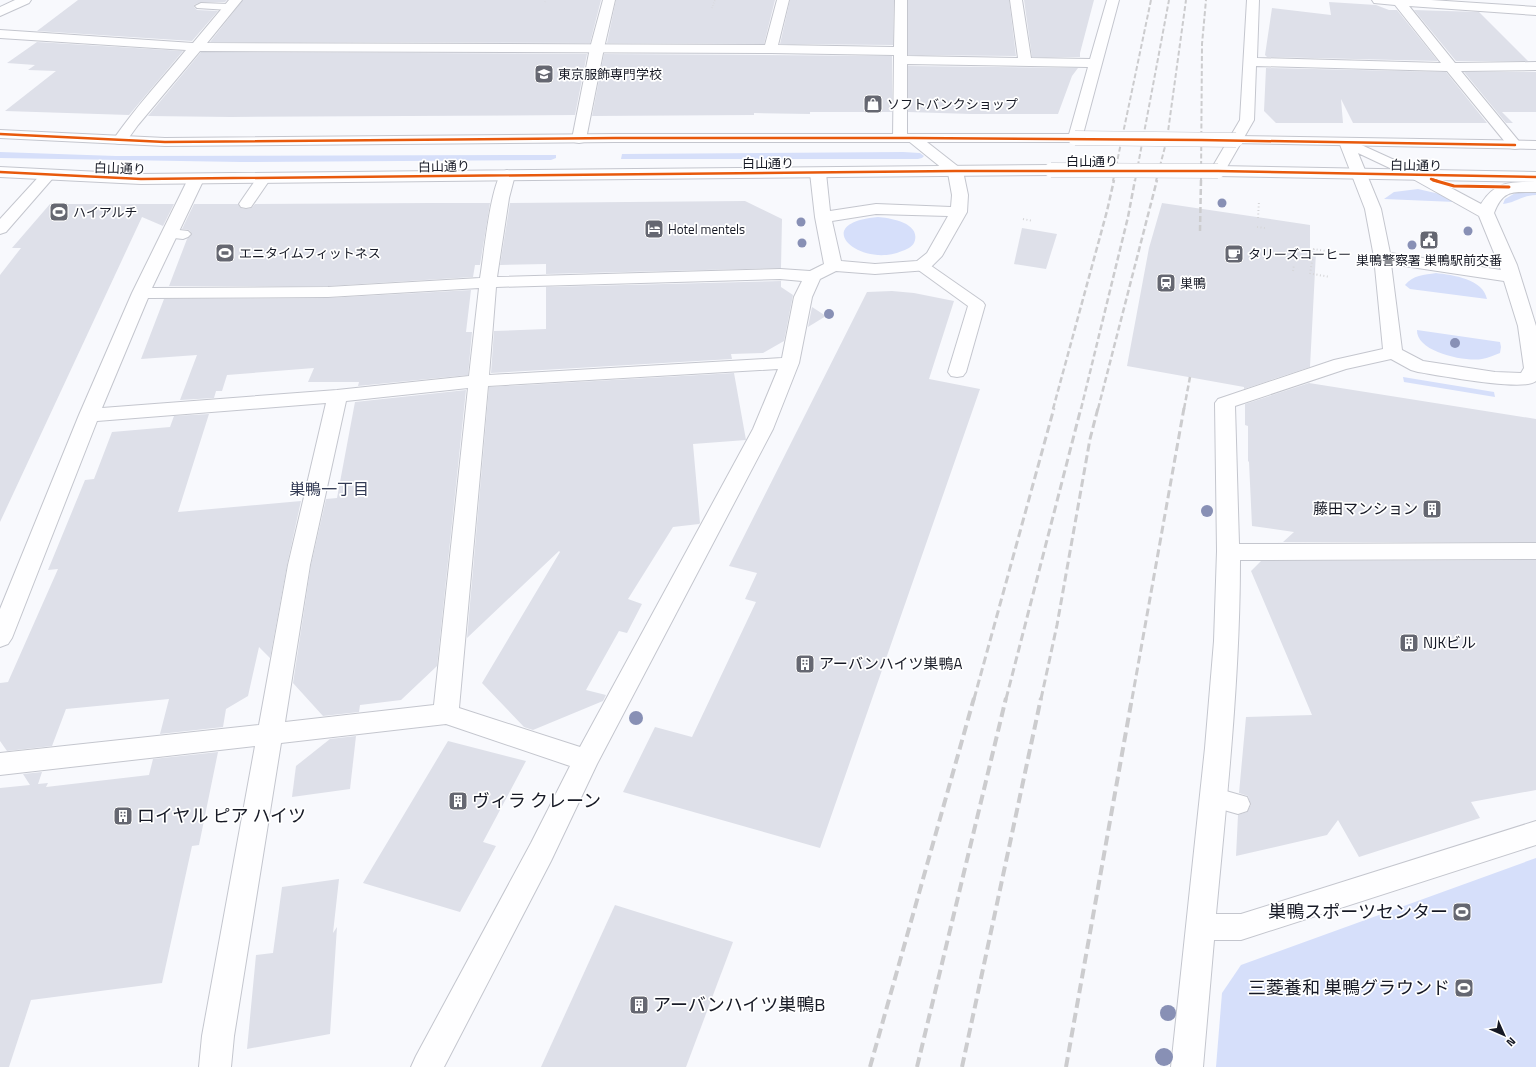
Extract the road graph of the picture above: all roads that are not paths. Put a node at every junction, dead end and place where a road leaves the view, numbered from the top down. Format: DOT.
graph roads {
  1 [pos="25,0"];
  2 [pos="609,0"];
  3 [pos="782,0"];
  4 [pos="901,0"];
  5 [pos="1016,0"];
  6 [pos="1113,0"];
  7 [pos="1252,0"];
  8 [pos="1378,0"];
  9 [pos="1399,1"];
  10 [pos="232,4"];
  11 [pos="201,6"];
  12 [pos="1536,11"];
  13 [pos="0,12"];
  14 [pos="0,34"];
  15 [pos="196,47"];
  16 [pos="597,48"];
  17 [pos="771,49"];
  18 [pos="901,56"];
  19 [pos="1025,61"];
  20 [pos="1248,62"];
  21 [pos="1095,63"];
  22 [pos="1536,66"];
  23 [pos="1451,68"];
  24 [pos="0,134"];
  25 [pos="906,138"];
  26 [pos="1075,138"];
  27 [pos="579,139"];
  28 [pos="120,140"];
  29 [pos="1236,140"];
  30 [pos="1346,142"];
  31 [pos="1515,145"];
  32 [pos="1536,145"];
  33 [pos="955,171"];
  34 [pos="1218,171"];
  35 [pos="0,172"];
  36 [pos="818,173"];
  37 [pos="1359,174"];
  38 [pos="48,175"];
  39 [pos="507,176"];
  40 [pos="1418,176"];
  41 [pos="1536,177"];
  42 [pos="196,178"];
  43 [pos="264,178"];
  44 [pos="1536,187"];
  45 [pos="246,204"];
  46 [pos="959,212"];
  47 [pos="1486,213"];
  48 [pos="824,217"];
  49 [pos="0,229"];
  50 [pos="1382,257"];
  51 [pos="922,266"];
  52 [pos="823,271"];
  53 [pos="1512,277"];
  54 [pos="488,282"];
  55 [pos="141,293"];
  56 [pos="1529,312"];
  57 [pos="1393,353"];
  58 [pos="790,363"];
  59 [pos="957,372"];
  60 [pos="478,381"];
  61 [pos="1532,381"];
  62 [pos="337,396"];
  63 [pos="89,415"];
  64 [pos="1536,551"];
  65 [pos="1228,552"];
  66 [pos="0,638"];
  67 [pos="446,714"];
  68 [pos="269,735"];
  69 [pos="586,760"];
  70 [pos="0,764"];
  71 [pos="1212,797"];
  72 [pos="1238,804"];
  73 [pos="1536,833"];
  74 [pos="1201,927"];
  75 [pos="215,1067"];
  76 [pos="427,1067"];
  77 [pos="1187,1067"];
  1 -- 13 [label="main road"];
  2 -- 16 [label="main road"];
  3 -- 17 [label="main road"];
  4 -- 18 [label="main road"];
  5 -- 19 [label="main road"];
  6 -- 21 [label="main road"];
  7 -- 20 [label="main road"];
  8 -- 9 [label="main road"];
  9 -- 12 [label="main road"];
  9 -- 23 [label="main road"];
  10 -- 11 [label="lane"];
  10 -- 15 [label="main road"];
  14 -- 15 [label="main road"];
  15 -- 16 [label="main road"];
  15 -- 28 [label="main road"];
  16 -- 17 [label="main road"];
  16 -- 27 [label="main road"];
  17 -- 18 [label="main road"];
  18 -- 19 [label="main road"];
  18 -- 25 [label="main road"];
  19 -- 21 [label="main road"];
  20 -- 23 [label="main road"];
  20 -- 29 [label="main road"];
  21 -- 26 [label="main road"];
  22 -- 23 [label="main road"];
  23 -- 31 [label="main road"];
  24 -- 28 [label="main road, 白山通り"];
  25 -- 26 [label="main road, 白山通り"];
  25 -- 27 [label="main road, 白山通り"];
  25 -- 33 [label="main road"];
  26 -- 29 [label="main road, 白山通り, bridge"];
  27 -- 28 [label="main road, 白山通り"];
  29 -- 30 [label="main road, 白山通り"];
  29 -- 34 [label="main road"];
  30 -- 31 [label="main road, 白山通り"];
  30 -- 37 [label="main road"];
  30 -- 40 [label="main road"];
  31 -- 32 [label="main road, 白山通り"];
  33 -- 34 [label="main road, 白山通り, bridge"];
  33 -- 36 [label="main road, 白山通り"];
  33 -- 46 [label="main road"];
  34 -- 37 [label="main road, 白山通り"];
  35 -- 38 [label="main road, 白山通り"];
  36 -- 39 [label="main road, 白山通り"];
  36 -- 48 [label="main road"];
  37 -- 40 [label="main road, 白山通り"];
  37 -- 50 [label="main road"];
  38 -- 42 [label="main road, 白山通り"];
  38 -- 49 [label="main road"];
  39 -- 43 [label="main road, 白山通り"];
  39 -- 54 [label="main road"];
  40 -- 41 [label="main road, 白山通り"];
  40 -- 47 [label="main road"];
  42 -- 43 [label="main road, 白山通り"];
  42 -- 55 [label="main road"];
  43 -- 45 [label="lane"];
  44 -- 47 [label="main road"];
  46 -- 48 [label="main road"];
  46 -- 51 [label="main road"];
  47 -- 53 [label="main road"];
  48 -- 52 [label="main road"];
  50 -- 53 [label="main road"];
  50 -- 57 [label="main road"];
  51 -- 52 [label="main road"];
  51 -- 59 [label="lane"];
  52 -- 54 [label="main road"];
  52 -- 58 [label="main road"];
  53 -- 56 [label="main road"];
  54 -- 55 [label="main road"];
  54 -- 60 [label="main road"];
  55 -- 63 [label="main road"];
  56 -- 61 [label="main road"];
  57 -- 61 [label="main road"];
  57 -- 65 [label="main road"];
  58 -- 60 [label="main road"];
  58 -- 69 [label="main road"];
  60 -- 62 [label="main road"];
  60 -- 67 [label="main road"];
  62 -- 63 [label="main road"];
  62 -- 68 [label="main road"];
  63 -- 66 [label="main road"];
  64 -- 65 [label="main road"];
  65 -- 71 [label="main road"];
  67 -- 68 [label="main road"];
  67 -- 69 [label="main road"];
  68 -- 70 [label="main road"];
  68 -- 75 [label="main road"];
  69 -- 76 [label="main road"];
  71 -- 72 [label="lane"];
  71 -- 74 [label="main road"];
  73 -- 74 [label="main road"];
  74 -- 77 [label="main road"];
}
